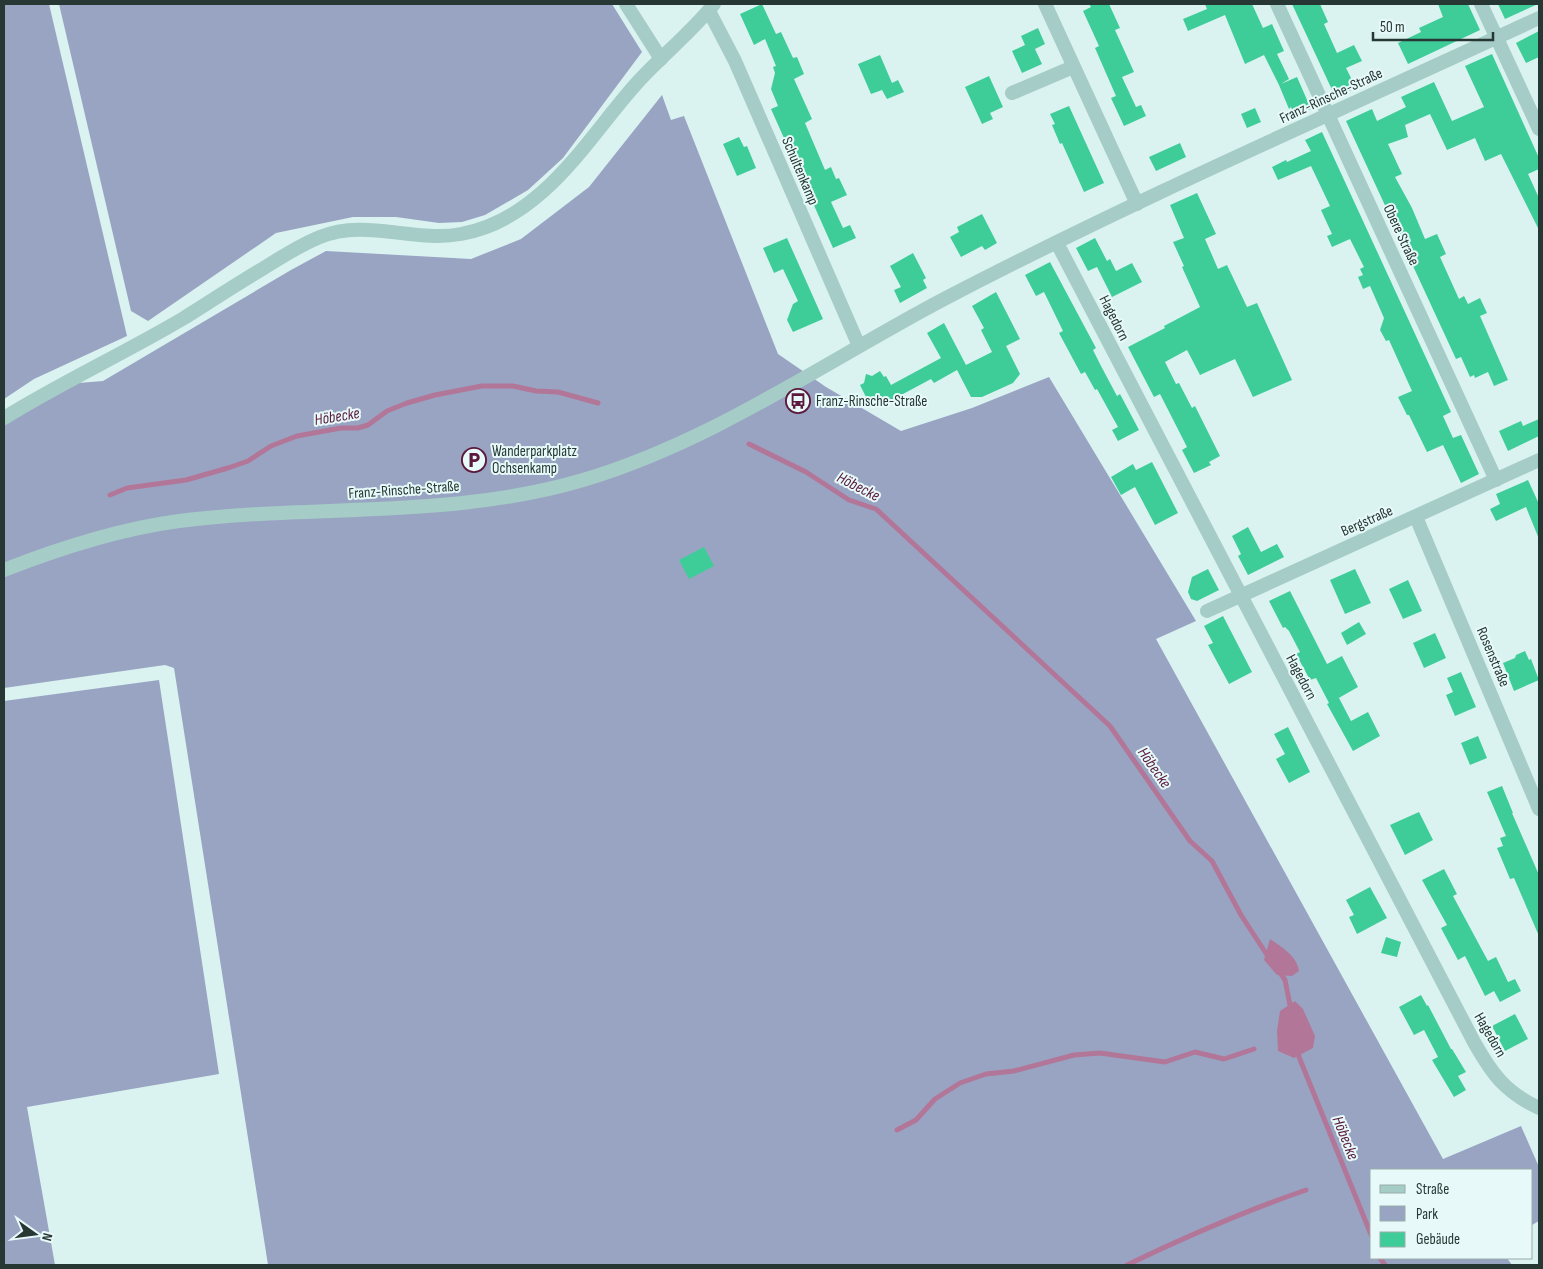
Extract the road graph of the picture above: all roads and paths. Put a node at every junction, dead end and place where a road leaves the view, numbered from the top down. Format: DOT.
graph roads {
  1 [pos="626,4"];
  2 [pos="1045,4"];
  3 [pos="1277,4"];
  4 [pos="1481,4"];
  5 [pos="711,7"];
  6 [pos="1539,18"];
  7 [pos="1497,38"];
  8 [pos="661,59"];
  9 [pos="1073,67"];
  10 [pos="1012,93"];
  11 [pos="1328,115"];
  12 [pos="1539,129"];
  13 [pos="1137,204"];
  14 [pos="1057,243"];
  15 [pos="858,346"];
  16 [pos="4,418"];
  17 [pos="1539,460"];
  18 [pos="1496,480"];
  19 [pos="1416,517"];
  20 [pos="4,570"];
  21 [pos="1240,596"];
  22 [pos="1207,611"];
  23 [pos="1539,809"];
  24 [pos="1539,1108"];
  1 -- 8 [label="street"];
  2 -- 9 [label="street"];
  3 -- 11 [label="street, Obere Straße"];
  4 -- 7 [label="street"];
  5 -- 8 [label="street"];
  5 -- 15 [label="street, Schultenkamp"];
  6 -- 7 [label="street, Franz-Rinsche-Straße"];
  7 -- 11 [label="street, Franz-Rinsche-Straße"];
  7 -- 12 [label="street"];
  8 -- 16 [label="street"];
  9 -- 10 [label="street"];
  9 -- 13 [label="street"];
  11 -- 13 [label="street, Franz-Rinsche-Straße"];
  11 -- 18 [label="street, Obere Straße"];
  13 -- 14 [label="street, Franz-Rinsche-Straße"];
  14 -- 15 [label="street, Franz-Rinsche-Straße"];
  14 -- 21 [label="street, Hagedorn"];
  15 -- 20 [label="street, Franz-Rinsche-Straße"];
  17 -- 18 [label="street, Bergstraße"];
  18 -- 19 [label="street, Bergstraße"];
  19 -- 21 [label="street, Bergstraße"];
  19 -- 23 [label="street, Rosenstraße"];
  21 -- 22 [label="street, Bergstraße"];
  21 -- 24 [label="street, Hagedorn"];
}
